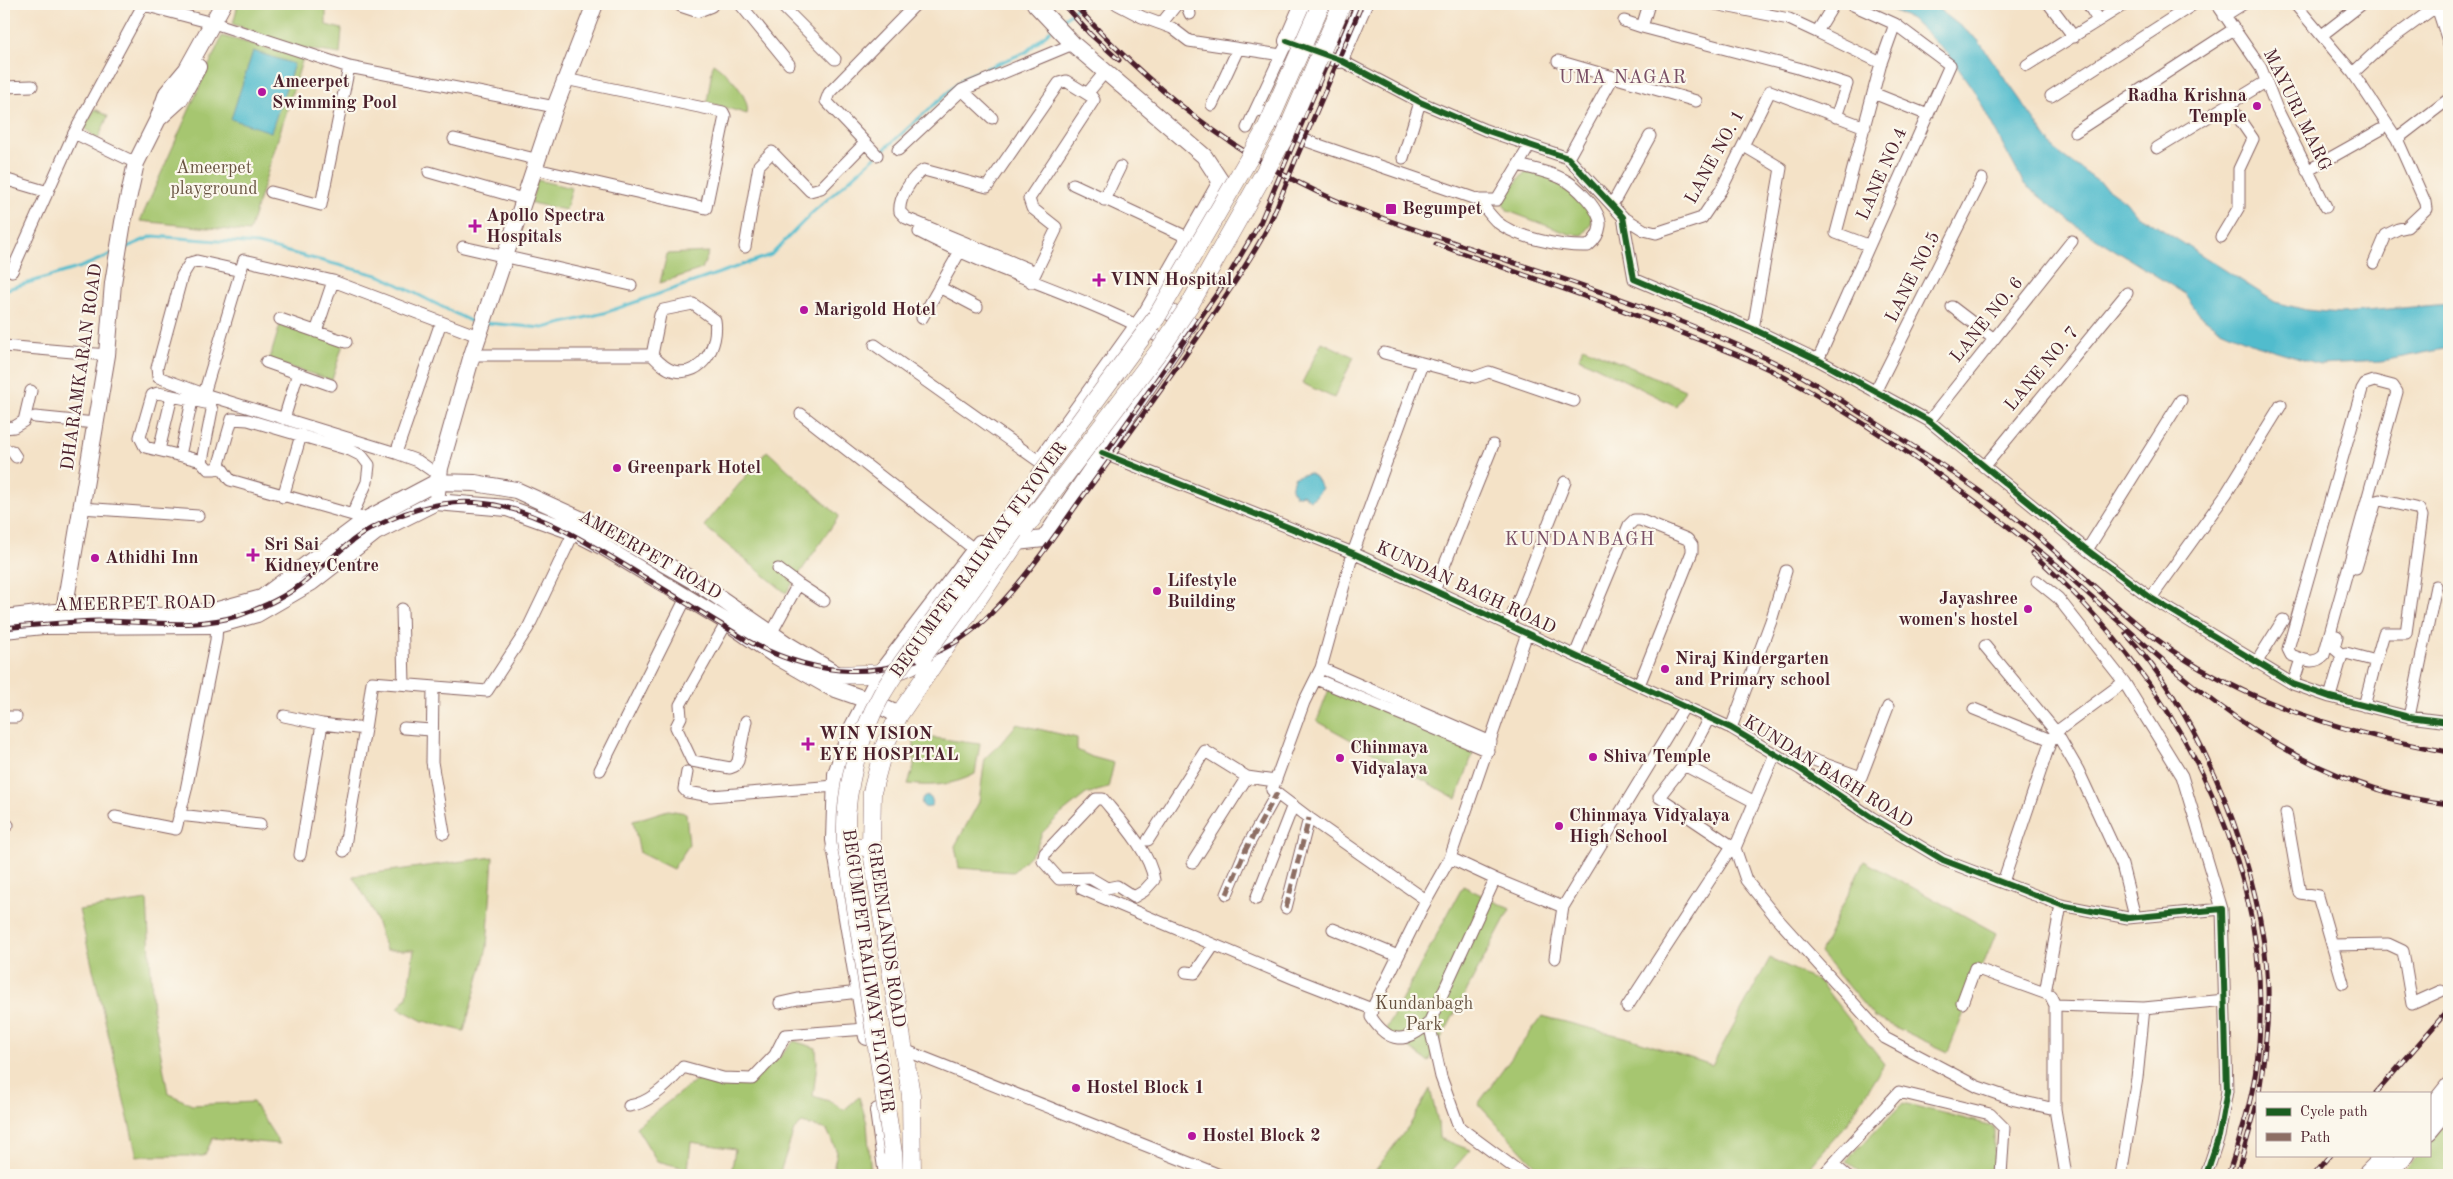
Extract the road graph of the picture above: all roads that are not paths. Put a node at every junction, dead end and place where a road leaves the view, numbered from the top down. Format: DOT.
graph roads {
  1 [pos="142,4"];
  2 [pos="223,4"];
  3 [pos="233,4"];
  4 [pos="595,4"];
  5 [pos="682,4"];
  6 [pos="710,4"];
  7 [pos="740,4"];
  8 [pos="780,4"];
  9 [pos="1117,4"];
  10 [pos="1176,4"];
  11 [pos="1303,4"];
  12 [pos="1321,4"];
  13 [pos="1342,4"];
  14 [pos="1364,4"];
  15 [pos="1649,4"];
  16 [pos="1715,4"];
  17 [pos="1834,4"];
  18 [pos="1851,4"];
  19 [pos="2049,4"];
  20 [pos="2088,4"];
  21 [pos="2126,4"];
  22 [pos="2194,4"];
  23 [pos="2217,4"];
  24 [pos="2243,4"];
  25 [pos="2295,4"];
  26 [pos="2362,4"];
  27 [pos="911,5"];
  28 [pos="2436,5"];
  29 [pos="1038,7"];
  30 [pos="1749,7"];
  31 [pos="2108,8"];
  32 [pos="2224,16"];
  33 [pos="2098,20"];
  34 [pos="1624,22"];
  35 [pos="217,24"];
  36 [pos="1161,24"];
  37 [pos="1895,24"];
  38 [pos="1642,27"];
  39 [pos="2234,29"];
  40 [pos="1817,32"];
  41 [pos="2322,35"];
  42 [pos="2074,37"];
  43 [pos="1073,44"];
  44 [pos="2449,44"];
  45 [pos="1284,48"];
  46 [pos="1238,49"];
  47 [pos="835,59"];
  48 [pos="1340,60"];
  49 [pos="1558,61"];
  50 [pos="1881,63"];
  51 [pos="790,64"];
  52 [pos="2027,65"];
  53 [pos="349,67"];
  54 [pos="1105,72"];
  55 [pos="2353,73"];
  56 [pos="1613,77"];
  57 [pos="565,79"];
  58 [pos="2267,81"];
  59 [pos="32,86"];
  60 [pos="4,87"];
  61 [pos="962,90"];
  62 [pos="1873,93"];
  63 [pos="1087,94"];
  64 [pos="2051,96"];
  65 [pos="2449,99"];
  66 [pos="1696,101"];
  67 [pos="1420,102"];
  68 [pos="2229,104"];
  69 [pos="1212,105"];
  70 [pos="555,107"];
  71 [pos="1257,108"];
  72 [pos="1928,115"];
  73 [pos="1836,116"];
  74 [pos="992,118"];
  75 [pos="1864,127"];
  76 [pos="1247,128"];
  77 [pos="2380,130"];
  78 [pos="2075,132"];
  79 [pos="74,133"];
  80 [pos="1650,136"];
  81 [pos="454,139"];
  82 [pos="2397,139"];
  83 [pos="865,143"];
  84 [pos="1530,145"];
  85 [pos="1744,146"];
  86 [pos="2157,148"];
  87 [pos="898,150"];
  88 [pos="877,155"];
  89 [pos="1403,158"];
  90 [pos="1568,158"];
  91 [pos="136,163"];
  92 [pos="537,165"];
  93 [pos="1518,165"];
  94 [pos="1120,168"];
  95 [pos="2306,171"];
  96 [pos="428,172"];
  97 [pos="4,178"];
  98 [pos="1982,179"];
  99 [pos="1074,184"];
  100 [pos="48,192"];
  101 [pos="271,192"];
  102 [pos="523,199"];
  103 [pos="1104,200"];
  104 [pos="1479,200"];
  105 [pos="1224,204"];
  106 [pos="1612,205"];
  107 [pos="2326,207"];
  108 [pos="1623,217"];
  109 [pos="919,232"];
  110 [pos="2221,237"];
  111 [pos="1189,238"];
  112 [pos="2072,240"];
  113 [pos="1868,245"];
  114 [pos="462,247"];
  115 [pos="745,247"];
  116 [pos="959,253"];
  117 [pos="995,255"];
  118 [pos="505,257"];
  119 [pos="2374,263"];
  120 [pos="994,267"];
  121 [pos="12,270"];
  122 [pos="241,271"];
  123 [pos="1034,277"];
  124 [pos="332,281"];
  125 [pos="631,286"];
  126 [pos="939,287"];
  127 [pos="2127,293"];
  128 [pos="1153,302"];
  129 [pos="977,307"];
  130 [pos="1952,307"];
  131 [pos="922,318"];
  132 [pos="280,319"];
  133 [pos="441,322"];
  134 [pos="1138,325"];
  135 [pos="1753,328"];
  136 [pos="316,332"];
  137 [pos="475,335"];
  138 [pos="1994,339"];
  139 [pos="346,342"];
  140 [pos="875,345"];
  141 [pos="4,346"];
  142 [pos="1175,347"];
  143 [pos="1384,353"];
  144 [pos="107,355"];
  145 [pos="652,355"];
  146 [pos="472,356"];
  147 [pos="1818,360"];
  148 [pos="266,362"];
  149 [pos="1422,364"];
  150 [pos="298,373"];
  151 [pos="331,385"];
  152 [pos="31,391"];
  153 [pos="1875,392"];
  154 [pos="204,394"];
  155 [pos="172,396"];
  156 [pos="192,400"];
  157 [pos="2181,400"];
  158 [pos="1574,401"];
  159 [pos="2281,405"];
  160 [pos="801,414"];
  161 [pos="35,417"];
  162 [pos="284,419"];
  163 [pos="1928,420"];
  164 [pos="96,423"];
  165 [pos="4,428"];
  166 [pos="301,435"];
  167 [pos="1492,445"];
  168 [pos="4,450"];
  169 [pos="159,450"];
  170 [pos="396,453"];
  171 [pos="1102,453"];
  172 [pos="180,455"];
  173 [pos="16,458"];
  174 [pos="202,461"];
  175 [pos="1040,462"];
  176 [pos="219,464"];
  177 [pos="1984,467"];
  178 [pos="432,480"];
  179 [pos="1565,482"];
  180 [pos="283,497"];
  181 [pos="436,502"];
  182 [pos="82,508"];
  183 [pos="198,516"];
  184 [pos="360,516"];
  185 [pos="574,532"];
  186 [pos="1021,535"];
  187 [pos="975,550"];
  188 [pos="2087,550"];
  189 [pos="1353,553"];
  190 [pos="778,569"];
  191 [pos="1786,571"];
  192 [pos="2037,581"];
  193 [pos="798,584"];
  194 [pos="2436,586"];
  195 [pos="1434,591"];
  196 [pos="686,596"];
  197 [pos="2151,598"];
  198 [pos="824,601"];
  199 [pos="402,609"];
  200 [pos="4,618"];
  201 [pos="65,618"];
  202 [pos="2283,620"];
  203 [pos="727,622"];
  204 [pos="1509,624"];
  205 [pos="217,625"];
  206 [pos="4,630"];
  207 [pos="1528,633"];
  208 [pos="771,634"];
  209 [pos="1985,646"];
  210 [pos="1575,655"];
  211 [pos="2342,655"];
  212 [pos="2301,659"];
  213 [pos="2376,661"];
  214 [pos="2256,663"];
  215 [pos="1321,668"];
  216 [pos="882,672"];
  217 [pos="838,675"];
  218 [pos="1316,679"];
  219 [pos="2124,682"];
  220 [pos="404,684"];
  221 [pos="2292,684"];
  222 [pos="1639,685"];
  223 [pos="433,686"];
  224 [pos="2330,697"];
  225 [pos="867,700"];
  226 [pos="1383,701"];
  227 [pos="1684,706"];
  228 [pos="2364,706"];
  229 [pos="1888,707"];
  230 [pos="1974,709"];
  231 [pos="900,715"];
  232 [pos="284,716"];
  233 [pos="4,717"];
  234 [pos="16,717"];
  235 [pos="2409,717"];
  236 [pos="1709,718"];
  237 [pos="746,721"];
  238 [pos="2449,722"];
  239 [pos="322,724"];
  240 [pos="404,728"];
  241 [pos="1731,728"];
  242 [pos="365,729"];
  243 [pos="431,730"];
  244 [pos="2054,736"];
  245 [pos="1489,746"];
  246 [pos="1775,754"];
  247 [pos="1684,765"];
  248 [pos="1800,769"];
  249 [pos="600,770"];
  250 [pos="686,772"];
  251 [pos="1247,777"];
  252 [pos="835,786"];
  253 [pos="1276,787"];
  254 [pos="1755,802"];
  255 [pos="1292,805"];
  256 [pos="2286,813"];
  257 [pos="180,815"];
  258 [pos="114,817"];
  259 [pos="1309,818"];
  260 [pos="260,824"];
  261 [pos="444,833"];
  262 [pos="1148,840"];
  263 [pos="871,846"];
  264 [pos="1734,847"];
  265 [pos="835,849"];
  266 [pos="344,851"];
  267 [pos="300,855"];
  268 [pos="1450,858"];
  269 [pos="1193,862"];
  270 [pos="1090,878"];
  271 [pos="1495,879"];
  272 [pos="2003,882"];
  273 [pos="1227,894"];
  274 [pos="1256,899"];
  275 [pos="1426,900"];
  276 [pos="2061,905"];
  277 [pos="1563,907"];
  278 [pos="1286,908"];
  279 [pos="2222,909"];
  280 [pos="2135,917"];
  281 [pos="1333,929"];
  282 [pos="1214,945"];
  283 [pos="2332,945"];
  284 [pos="1398,956"];
  285 [pos="1555,958"];
  286 [pos="1186,972"];
  287 [pos="2343,983"];
  288 [pos="2442,991"];
  289 [pos="859,992"];
  290 [pos="2050,998"];
  291 [pos="2225,1000"];
  292 [pos="780,1003"];
  293 [pos="1962,1003"];
  294 [pos="1627,1007"];
  295 [pos="2144,1008"];
  296 [pos="1372,1009"];
  297 [pos="1429,1023"];
  298 [pos="866,1029"];
  299 [pos="902,1049"];
  300 [pos="2449,1085"];
  301 [pos="629,1106"];
  302 [pos="2449,1108"];
  303 [pos="2054,1109"];
  304 [pos="2430,1109"];
  305 [pos="2430,1131"];
  306 [pos="2384,1156"];
  307 [pos="2405,1156"];
  308 [pos="1833,1164"];
  309 [pos="887,1175"];
  310 [pos="894,1175"];
  311 [pos="912,1175"];
  312 [pos="1220,1175"];
  313 [pos="1524,1175"];
  314 [pos="1823,1175"];
  315 [pos="1846,1175"];
  316 [pos="2002,1175"];
  317 [pos="2066,1175"];
  318 [pos="2121,1175"];
  319 [pos="2206,1175"];
  320 [pos="2365,1175"];
  321 [pos="2386,1175"];
  1 -- 35 [label="street"];
  1 -- 79 [label="street"];
  2 -- 35 [label="street, DHARAMKARAN ROAD"];
  3 -- 35 [label="street, DHARAMKARAN ROAD"];
  4 -- 57 [label="street"];
  5 -- 6 [label="street"];
  7 -- 51 [label="street"];
  8 -- 47 [label="street"];
  9 -- 36 [label="street"];
  10 -- 36 [label="street"];
  11 -- 45 [label="street"];
  12 -- 105 [label="main road, BEGUMPET RAILWAY FLYOVER, bridge"];
  13 -- 186 [label="main road, BEGUMPET RAILWAY FLYOVER, bridge"];
  14 -- 48 [label="street"];
  15 -- 38 [label="street"];
  16 -- 30 [label="street"];
  17 -- 40 [label="street"];
  18 -- 37 [label="street"];
  19 -- 42 [label="street"];
  20 -- 33 [label="street"];
  21 -- 31 [label="street"];
  22 -- 64 [label="street"];
  23 -- 32 [label="street, MAYURI MARG"];
  24 -- 32 [label="street"];
  25 -- 41 [label="street"];
  26 -- 41 [label="street"];
  27 -- 83 [label="street"];
  28 -- 44 [label="street"];
  28 -- 55 [label="street"];
  29 -- 43 [label="street"];
  30 -- 40 [label="street"];
  31 -- 33 [label="street"];
  32 -- 39 [label="street, MAYURI MARG"];
  33 -- 42 [label="street"];
  34 -- 38 [label="street"];
  35 -- 53 [label="street"];
  35 -- 91 [label="street, DHARAMKARAN ROAD"];
  36 -- 46 [label="street"];
  37 -- 50 [label="street"];
  37 -- 72 [label="street, LANE NO.4"];
  38 -- 73 [label="street"];
  39 -- 58 [label="street, MAYURI MARG"];
  39 -- 78 [label="street"];
  40 -- 50 [label="street"];
  41 -- 55 [label="street"];
  42 -- 52 [label="street"];
  43 -- 54 [label="street"];
  43 -- 61 [label="street"];
  45 -- 46 [label="street"];
  45 -- 48 [label="street"];
  45 -- 71 [label="street"];
  46 -- 69 [label="street"];
  48 -- 67 [label="street"];
  49 -- 56 [label="street"];
  50 -- 62 [label="street"];
  53 -- 70 [label="street"];
  53 -- 101 [label="street"];
  54 -- 63 [label="street"];
  54 -- 111 [label="street, GREENLANDS ROAD"];
  55 -- 82 [label="street"];
  56 -- 66 [label="street"];
  56 -- 90 [label="street"];
  57 -- 70 [label="street"];
  57 -- 92 [label="street"];
  58 -- 68 [label="street"];
  58 -- 95 [label="street, MAYURI MARG"];
  59 -- 60 [label="street"];
  61 -- 74 [label="street"];
  61 -- 87 [label="street"];
  62 -- 72 [label="street"];
  62 -- 75 [label="street"];
  63 -- 117 [label="street"];
  63 -- 123 [label="street"];
  65 -- 82 [label="street"];
  67 -- 84 [label="street"];
  67 -- 89 [label="street"];
  68 -- 86 [label="street"];
  68 -- 110 [label="street"];
  70 -- 92 [label="street"];
  71 -- 76 [label="street"];
  71 -- 104 [label="street"];
  72 -- 113 [label="street, LANE NO.4"];
  73 -- 75 [label="street"];
  73 -- 85 [label="street, LANE NO. 1"];
  75 -- 113 [label="street"];
  77 -- 95 [label="street"];
  79 -- 91 [label="street"];
  79 -- 100 [label="street"];
  80 -- 106 [label="street"];
  81 -- 92 [label="street"];
  82 -- 119 [label="street"];
  83 -- 88 [label="street"];
  83 -- 115 [label="street"];
  84 -- 90 [label="street"];
  84 -- 93 [label="street"];
  85 -- 108 [label="street, LANE NO. 1"];
  85 -- 135 [label="street"];
  90 -- 106 [label="street, LANE NO. 1"];
  91 -- 144 [label="street, DHARAMKARAN ROAD"];
  92 -- 102 [label="street"];
  93 -- 104 [label="street"];
  93 -- 104 [label="street"];
  94 -- 103 [label="street"];
  95 -- 107 [label="street, MAYURI MARG"];
  96 -- 102 [label="street"];
  97 -- 100 [label="street"];
  98 -- 153 [label="street, LANE NO.5"];
  99 -- 103 [label="street"];
  100 -- 121 [label="street"];
  102 -- 118 [label="street"];
  103 -- 111 [label="street"];
  105 -- 216 [label="main road, bridge"];
  105 -- 310 [label="main road, BEGUMPET RAILWAY FLYOVER, bridge"];
  106 -- 108 [label="street, LANE NO. 1"];
  108 -- 135 [label="street"];
  109 -- 116 [label="street"];
  111 -- 128 [label="street, GREENLANDS ROAD"];
  112 -- 138 [label="street, LANE NO. 6"];
  113 -- 147 [label="street, LANE NO.4"];
  114 -- 118 [label="street"];
  116 -- 120 [label="street"];
  116 -- 126 [label="street"];
  117 -- 120 [label="street"];
  117 -- 123 [label="street"];
  118 -- 125 [label="street"];
  118 -- 137 [label="street"];
  120 -- 123 [label="street"];
  122 -- 124 [label="street"];
  122 -- 154 [label="street"];
  122 -- 154 [label="street"];
  123 -- 134 [label="street"];
  124 -- 133 [label="street"];
  124 -- 136 [label="street"];
  126 -- 129 [label="street"];
  126 -- 131 [label="street"];
  127 -- 177 [label="street, LANE NO. 7"];
  128 -- 134 [label="street, GREENLANDS ROAD"];
  128 -- 142 [label="street"];
  130 -- 138 [label="street"];
  132 -- 136 [label="street"];
  133 -- 137 [label="street"];
  133 -- 170 [label="street"];
  134 -- 142 [label="street"];
  134 -- 175 [label="street, GREENLANDS ROAD"];
  135 -- 147 [label="street"];
  136 -- 139 [label="street"];
  137 -- 146 [label="street"];
  137 -- 178 [label="street"];
  138 -- 163 [label="street, LANE NO. 6"];
  140 -- 175 [label="street"];
  141 -- 144 [label="street"];
  142 -- 171 [label="street"];
  143 -- 149 [label="street"];
  144 -- 164 [label="street, DHARAMKARAN ROAD"];
  145 -- 145 [label="street"];
  145 -- 146 [label="street"];
  146 -- 178 [label="street"];
  147 -- 153 [label="street"];
  148 -- 150 [label="street"];
  149 -- 158 [label="street"];
  149 -- 189 [label="street"];
  150 -- 151 [label="street"];
  150 -- 162 [label="street"];
  152 -- 165 [label="street"];
  153 -- 163 [label="street"];
  154 -- 162 [label="street"];
  155 -- 156 [label="street"];
  155 -- 169 [label="street"];
  155 -- 169 [label="street"];
  156 -- 172 [label="street"];
  156 -- 174 [label="street"];
  157 -- 188 [label="street"];
  159 -- 197 [label="street"];
  160 -- 187 [label="street"];
  161 -- 164 [label="street"];
  162 -- 170 [label="street"];
  163 -- 177 [label="street"];
  164 -- 182 [label="street, DHARAMKARAN ROAD"];
  166 -- 176 [label="street"];
  166 -- 180 [label="street"];
  166 -- 184 [label="street"];
  167 -- 195 [label="street"];
  168 -- 173 [label="street"];
  169 -- 172 [label="street"];
  170 -- 178 [label="street"];
  171 -- 186 [label="street"];
  171 -- 189 [label="street, KUNDAN BAGH ROAD"];
  172 -- 174 [label="street"];
  174 -- 176 [label="street"];
  175 -- 187 [label="street, GREENLANDS ROAD"];
  176 -- 180 [label="street"];
  177 -- 188 [label="street"];
  178 -- 181 [label="street"];
  178 -- 184 [label="street, AMEERPET ROAD"];
  178 -- 208 [label="street, AMEERPET ROAD"];
  179 -- 204 [label="street"];
  180 -- 184 [label="street"];
  181 -- 185 [label="street, AMEERPET ROAD"];
  181 -- 205 [label="street, AMEERPET ROAD"];
  182 -- 183 [label="street"];
  182 -- 201 [label="street, DHARAMKARAN ROAD"];
  184 -- 201 [label="street, AMEERPET ROAD"];
  185 -- 196 [label="street, AMEERPET ROAD"];
  185 -- 223 [label="street"];
  186 -- 231 [label="main road, GREENLANDS ROAD"];
  187 -- 216 [label="street, GREENLANDS ROAD"];
  188 -- 197 [label="street"];
  189 -- 195 [label="street, KUNDAN BAGH ROAD"];
  189 -- 215 [label="street"];
  190 -- 193 [label="street"];
  191 -- 241 [label="street"];
  192 -- 219 [label="street"];
  193 -- 198 [label="street"];
  193 -- 208 [label="street"];
  194 -- 235 [label="street"];
  195 -- 204 [label="street, KUNDAN BAGH ROAD"];
  196 -- 203 [label="street, AMEERPET ROAD"];
  196 -- 249 [label="street"];
  197 -- 214 [label="street"];
  199 -- 220 [label="street"];
  200 -- 201 [label="street, AMEERPET ROAD"];
  201 -- 205 [label="street, AMEERPET ROAD"];
  201 -- 206 [label="street, AMEERPET ROAD"];
  202 -- 214 [label="street"];
  203 -- 225 [label="street, AMEERPET ROAD"];
  203 -- 237 [label="street"];
  204 -- 207 [label="street, KUNDAN BAGH ROAD"];
  205 -- 257 [label="street"];
  207 -- 210 [label="street, KUNDAN BAGH ROAD"];
  207 -- 245 [label="street"];
  208 -- 217 [label="street, AMEERPET ROAD"];
  209 -- 244 [label="street"];
  210 -- 222 [label="street, KUNDAN BAGH ROAD"];
  210 -- 222 [label="street"];
  211 -- 213 [label="street"];
  211 -- 213 [label="street"];
  211 -- 224 [label="street"];
  212 -- 212 [label="street"];
  212 -- 221 [label="street"];
  213 -- 228 [label="street"];
  214 -- 221 [label="street"];
  215 -- 218 [label="street"];
  215 -- 226 [label="street"];
  216 -- 217 [label="main road"];
  216 -- 225 [label="street, GREENLANDS ROAD"];
  218 -- 226 [label="street"];
  218 -- 253 [label="street"];
  219 -- 244 [label="street"];
  219 -- 279 [label="street"];
  220 -- 223 [label="street"];
  220 -- 242 [label="street"];
  221 -- 224 [label="street"];
  222 -- 227 [label="street, KUNDAN BAGH ROAD"];
  223 -- 243 [label="street"];
  224 -- 228 [label="street"];
  225 -- 231 [label="street, AMEERPET ROAD"];
  225 -- 252 [label="street, GREENLANDS ROAD"];
  226 -- 245 [label="street"];
  227 -- 236 [label="street, KUNDAN BAGH ROAD"];
  227 -- 277 [label="street"];
  228 -- 235 [label="street"];
  229 -- 248 [label="street"];
  230 -- 244 [label="street"];
  231 -- 263 [label="main road, GREENLANDS ROAD"];
  232 -- 239 [label="street"];
  233 -- 234 [label="street"];
  235 -- 238 [label="street"];
  236 -- 241 [label="street, KUNDAN BAGH ROAD"];
  236 -- 247 [label="street"];
  239 -- 242 [label="street"];
  239 -- 267 [label="street"];
  240 -- 243 [label="street"];
  241 -- 246 [label="street, KUNDAN BAGH ROAD"];
  242 -- 266 [label="street"];
  243 -- 261 [label="street"];
  244 -- 272 [label="street"];
  244 -- 280 [label="street"];
  245 -- 268 [label="street"];
  246 -- 248 [label="street, KUNDAN BAGH ROAD"];
  246 -- 254 [label="street"];
  247 -- 254 [label="street"];
  247 -- 264 [label="street"];
  248 -- 272 [label="street, KUNDAN BAGH ROAD"];
  250 -- 252 [label="street"];
  251 -- 253 [label="street"];
  251 -- 262 [label="street"];
  251 -- 269 [label="street"];
  252 -- 265 [label="street, GREENLANDS ROAD"];
  253 -- 255 [label="street"];
  253 -- 273 [label="street"];
  254 -- 264 [label="street"];
  255 -- 259 [label="street"];
  255 -- 274 [label="street"];
  256 -- 283 [label="street"];
  257 -- 258 [label="street"];
  257 -- 260 [label="street"];
  259 -- 275 [label="street"];
  259 -- 278 [label="street"];
  263 -- 265 [label="main road"];
  263 -- 299 [label="main road, GREENLANDS ROAD"];
  264 -- 294 [label="street"];
  264 -- 303 [label="street"];
  265 -- 289 [label="street, GREENLANDS ROAD"];
  268 -- 271 [label="street"];
  268 -- 275 [label="street"];
  270 -- 270 [label="street"];
  270 -- 282 [label="street"];
  271 -- 277 [label="street"];
  271 -- 297 [label="street"];
  272 -- 276 [label="street, KUNDAN BAGH ROAD"];
  275 -- 284 [label="street"];
  276 -- 280 [label="street, KUNDAN BAGH ROAD"];
  276 -- 290 [label="street"];
  277 -- 285 [label="street"];
  279 -- 280 [label="street, KUNDAN BAGH ROAD"];
  279 -- 291 [label="street"];
  281 -- 284 [label="street"];
  282 -- 286 [label="street"];
  282 -- 296 [label="street"];
  283 -- 287 [label="street"];
  283 -- 288 [label="street"];
  284 -- 296 [label="street"];
  289 -- 292 [label="street"];
  289 -- 298 [label="street, GREENLANDS ROAD"];
  290 -- 293 [label="street"];
  290 -- 295 [label="street"];
  290 -- 303 [label="street"];
  291 -- 295 [label="street"];
  291 -- 319 [label="street"];
  295 -- 318 [label="street"];
  296 -- 297 [label="street"];
  297 -- 313 [label="street"];
  298 -- 301 [label="street"];
  298 -- 309 [label="street, GREENLANDS ROAD"];
  299 -- 311 [label="main road, GREENLANDS ROAD"];
  299 -- 312 [label="street"];
  300 -- 304 [label="street"];
  302 -- 305 [label="street"];
  303 -- 317 [label="street"];
  306 -- 320 [label="street"];
  307 -- 321 [label="street"];
  308 -- 314 [label="street"];
  308 -- 315 [label="street"];
  308 -- 316 [label="street"];
}
